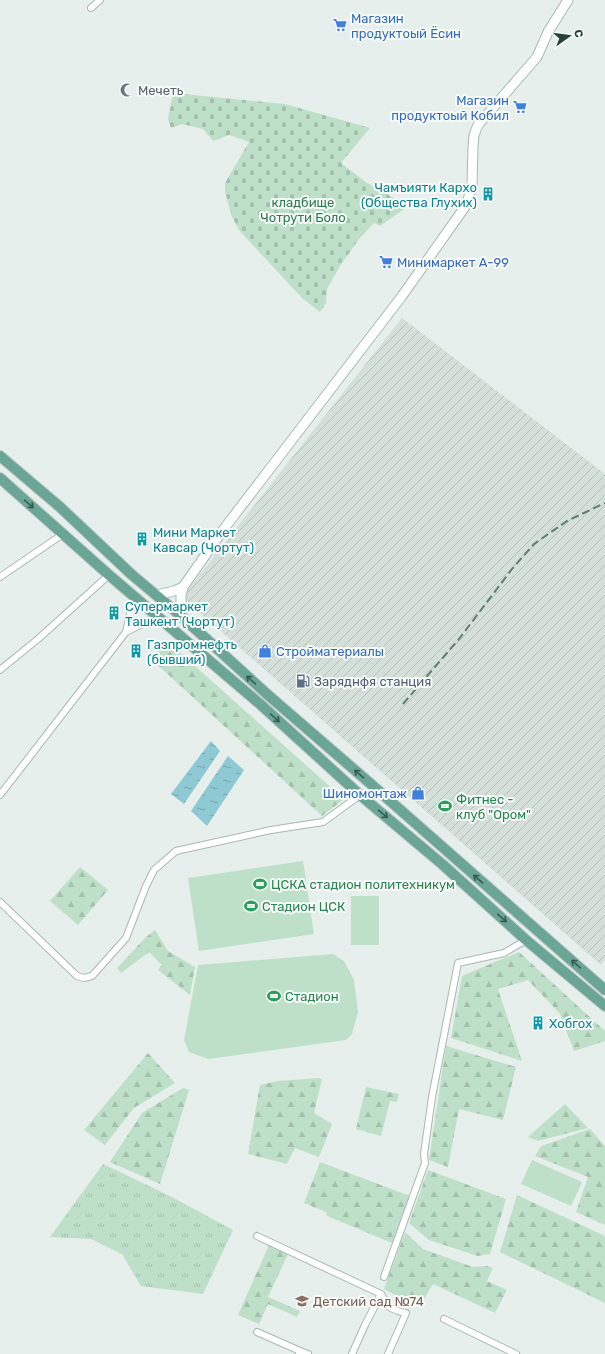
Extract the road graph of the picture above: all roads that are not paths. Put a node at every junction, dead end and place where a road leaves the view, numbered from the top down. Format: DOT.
graph roads {
  1 [pos="100,0"];
  2 [pos="568,0"];
  3 [pos="91,8"];
  4 [pos="0,456"];
  5 [pos="0,478"];
  6 [pos="60,507"];
  7 [pos="48,521"];
  8 [pos="63,534"];
  9 [pos="109,575"];
  10 [pos="0,577"];
  11 [pos="183,587"];
  12 [pos="157,595"];
  13 [pos="134,596"];
  14 [pos="181,616"];
  15 [pos="159,617"];
  16 [pos="126,632"];
  17 [pos="0,670"];
  18 [pos="268,695"];
  19 [pos="260,704"];
  20 [pos="0,795"];
  21 [pos="360,795"];
  22 [pos="0,902"];
  23 [pos="526,940"];
  24 [pos="605,990"];
  25 [pos="605,1006"];
  26 [pos="257,1236"];
  27 [pos="384,1277"];
  28 [pos="381,1294"];
  29 [pos="444,1319"];
  30 [pos="257,1332"];
  31 [pos="300,1352"];
  32 [pos="308,1354"];
  33 [pos="352,1354"];
  34 [pos="388,1354"];
  35 [pos="516,1354"];
  1 -- 3 [label="street"];
  2 -- 11 [label="street"];
  4 -- 6 [label="main road"];
  5 -- 7 [label="main road, one-way"];
  6 -- 7 [label="main road"];
  6 -- 12 [label="main road"];
  7 -- 8 [label="main road"];
  8 -- 9 [label="main road"];
  8 -- 10 [label="street"];
  9 -- 13 [label="main road"];
  9 -- 17 [label="street"];
  11 -- 12 [label="street"];
  11 -- 14 [label="street"];
  12 -- 14 [label="main road"];
  13 -- 15 [label="main road"];
  13 -- 16 [label="street"];
  18 -- 14 [label="main road, one-way"];
  15 -- 16 [label="street"];
  15 -- 19 [label="main road"];
  16 -- 20 [label="street"];
  18 -- 19 [label="main road"];
  24 -- 18 [label="main road, one-way"];
  19 -- 21 [label="main road, one-way"];
  21 -- 22 [label="street"];
  21 -- 23 [label="main road, one-way"];
  23 -- 25 [label="main road"];
  23 -- 27 [label="street"];
  26 -- 28 [label="street"];
  28 -- 33 [label="street"];
  28 -- 34 [label="street"];
  29 -- 35 [label="street"];
  30 -- 31 [label="street"];
  31 -- 32 [label="street"];
}
